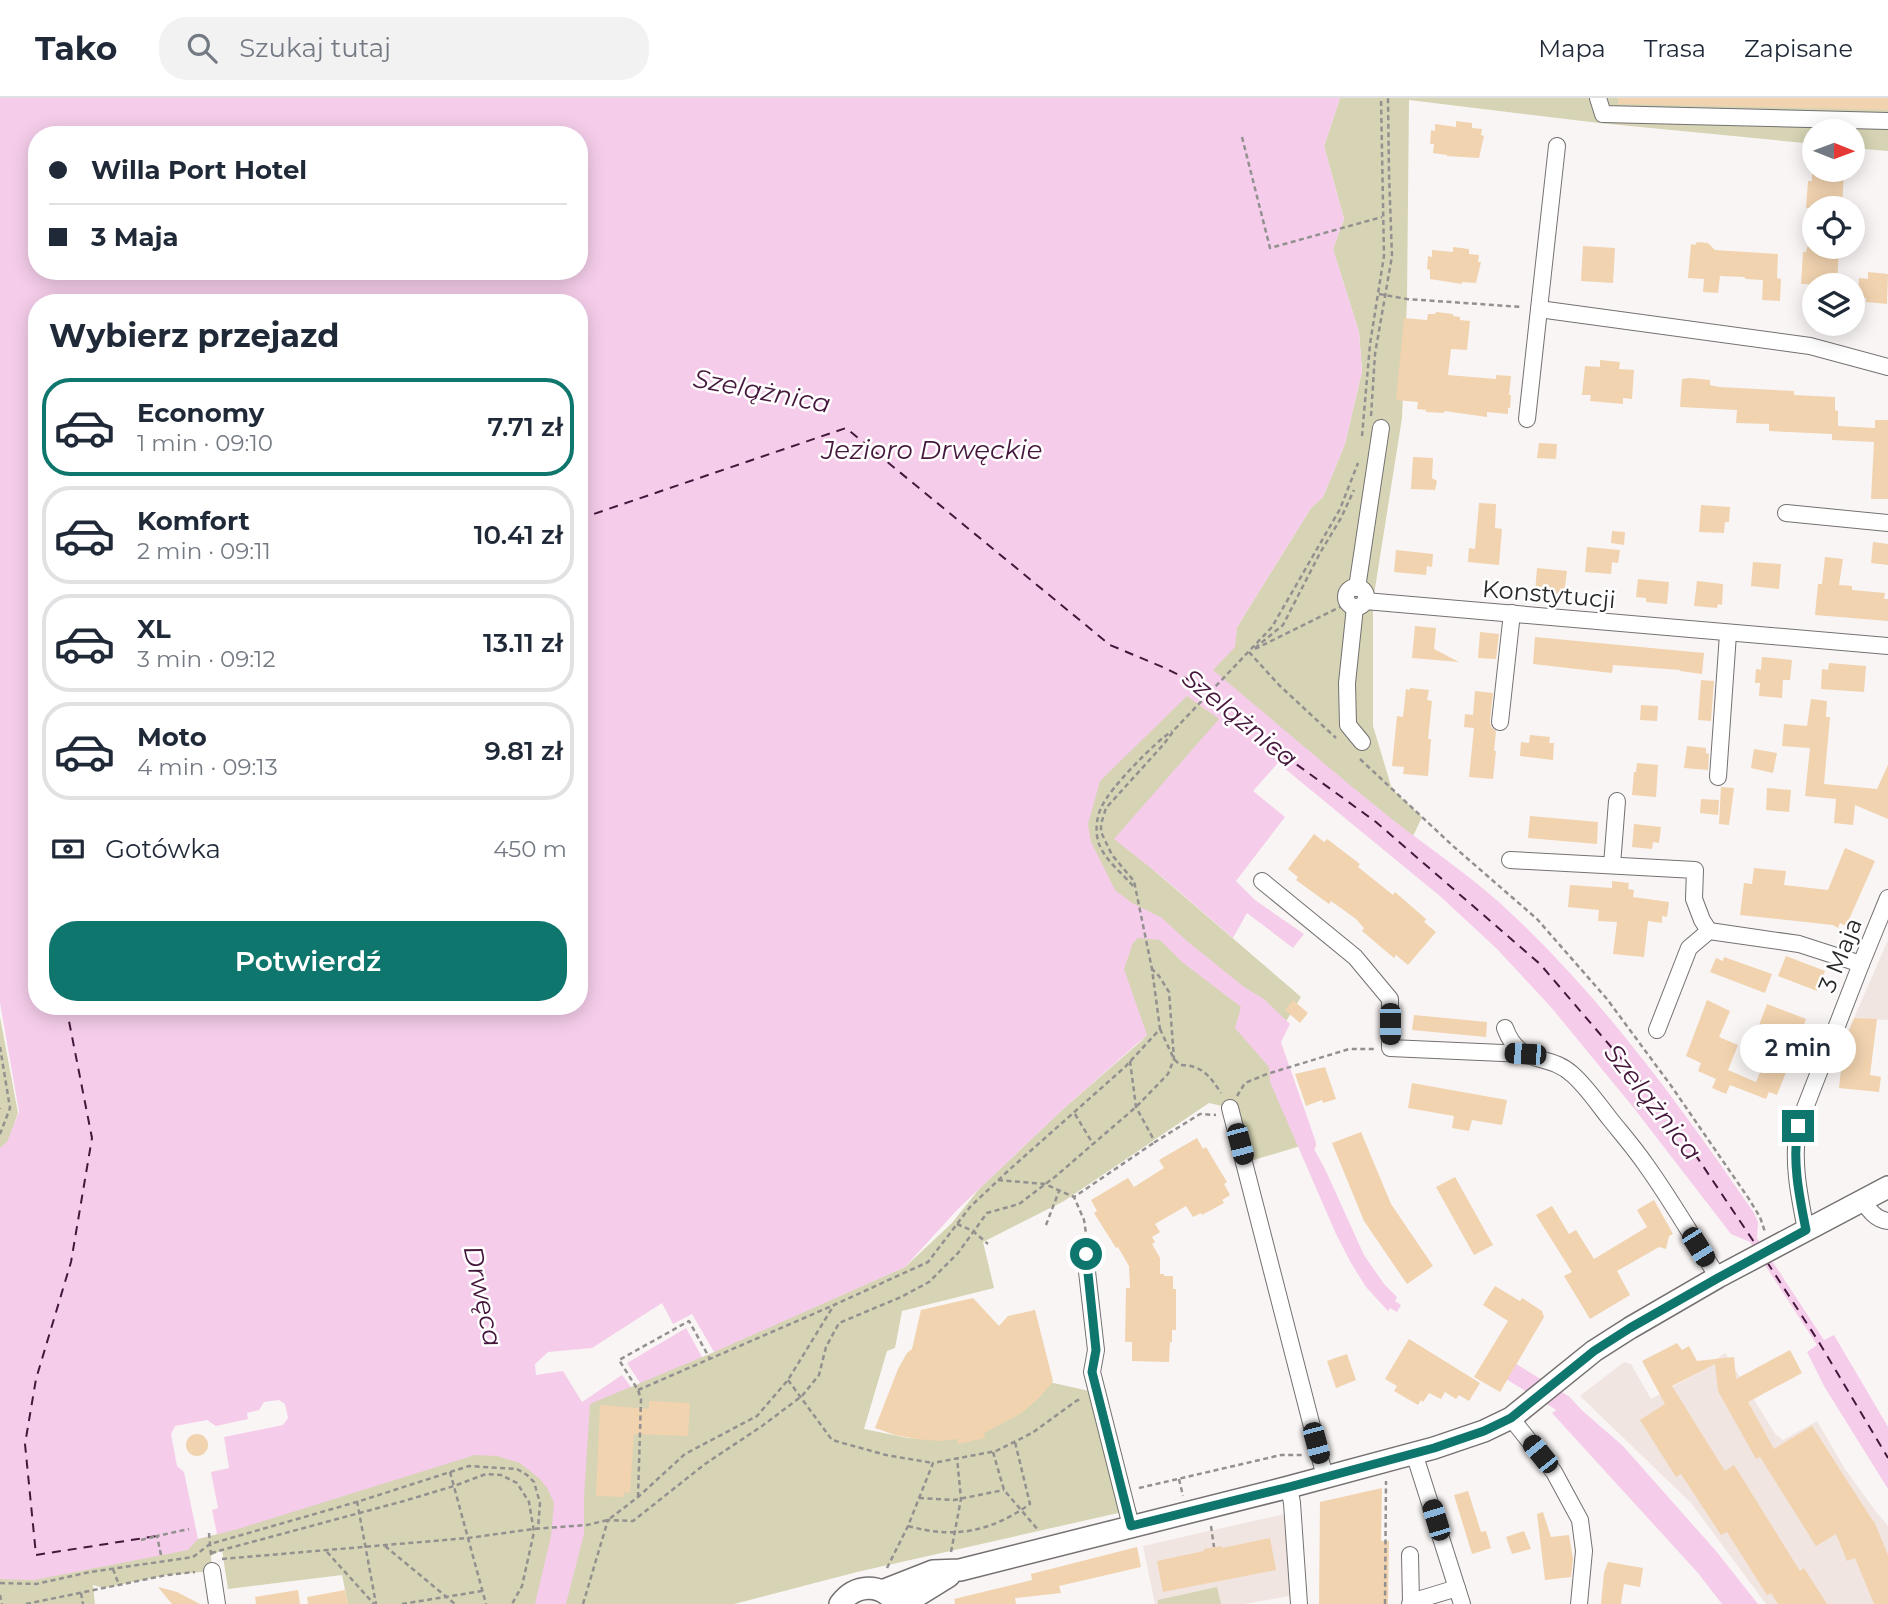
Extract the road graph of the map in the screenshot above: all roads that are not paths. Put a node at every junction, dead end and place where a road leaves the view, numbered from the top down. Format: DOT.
graph roads {
  1 [pos="1598,98"];
  2 [pos="1888,121"];
  3 [pos="1557,146"];
  4 [pos="1539,309"];
  5 [pos="1888,367"];
  6 [pos="1527,419"];
  7 [pos="1376,425"];
  8 [pos="1786,513"];
  9 [pos="1888,523"];
  10 [pos="1356,600"];
  11 [pos="1512,613"];
  12 [pos="1728,634"];
  13 [pos="1888,646"];
  14 [pos="1500,722"];
  15 [pos="1360,749"];
  16 [pos="1718,777"];
  17 [pos="1616,802"];
  18 [pos="1510,860"];
  19 [pos="1612,866"];
  20 [pos="1262,881"];
  21 [pos="1888,898"];
  22 [pos="1709,931"];
  23 [pos="1861,964"];
  24 [pos="1505,1028"];
  25 [pos="1657,1030"];
  26 [pos="1525,1054"];
  27 [pos="1227,1112"];
  28 [pos="1888,1186"];
  29 [pos="1862,1200"];
  30 [pos="1888,1221"];
  31 [pos="1787,1236"];
  32 [pos="1086,1254"];
  33 [pos="1723,1275"];
  34 [pos="1511,1418"];
  35 [pos="1415,1453"];
  36 [pos="1325,1477"];
  37 [pos="1289,1487"];
  38 [pos="1131,1526"];
  39 [pos="1410,1555"];
  40 [pos="955,1562"];
  41 [pos="206,1571"];
  42 [pos="1457,1588"];
  43 [pos="888,1589"];
  44 [pos="1410,1603"];
  45 [pos="217,1604"];
  46 [pos="838,1604"];
  47 [pos="904,1604"];
  48 [pos="1299,1604"];
  49 [pos="1462,1604"];
  50 [pos="1579,1604"];
  1 -- 2 [label="street"];
  3 -- 4 [label="street"];
  4 -- 5 [label="street"];
  4 -- 6 [label="street"];
  7 -- 10 [label="street"];
  8 -- 9 [label="street"];
  10 -- 11 [label="street, Konstytucji"];
  10 -- 15 [label="street"];
  11 -- 12 [label="street, Konstytucji"];
  11 -- 14 [label="street"];
  12 -- 13 [label="street, Konstytucji"];
  12 -- 16 [label="street"];
  17 -- 19 [label="street"];
  18 -- 19 [label="street"];
  19 -- 22 [label="street"];
  20 -- 26 [label="street"];
  21 -- 23 [label="street, 3 Maja"];
  22 -- 23 [label="street"];
  22 -- 25 [label="street"];
  23 -- 31 [label="street, 3 Maja"];
  24 -- 26 [label="street"];
  26 -- 33 [label="street"];
  27 -- 36 [label="street"];
  28 -- 29 [label="main road"];
  29 -- 30 [label="street"];
  29 -- 31 [label="main road"];
  31 -- 33 [label="main road"];
  32 -- 38 [label="street"];
  33 -- 34 [label="main road"];
  34 -- 35 [label="main road"];
  34 -- 50 [label="street"];
  35 -- 36 [label="main road"];
  35 -- 42 [label="street"];
  36 -- 37 [label="main road"];
  37 -- 38 [label="main road"];
  37 -- 48 [label="street"];
  38 -- 40 [label="main road"];
  39 -- 44 [label="street"];
  40 -- 43 [label="main road"];
  40 -- 47 [label="main road"];
  41 -- 45 [label="street"];
  42 -- 44 [label="street"];
  42 -- 49 [label="street"];
  43 -- 46 [label="main road"];
}
